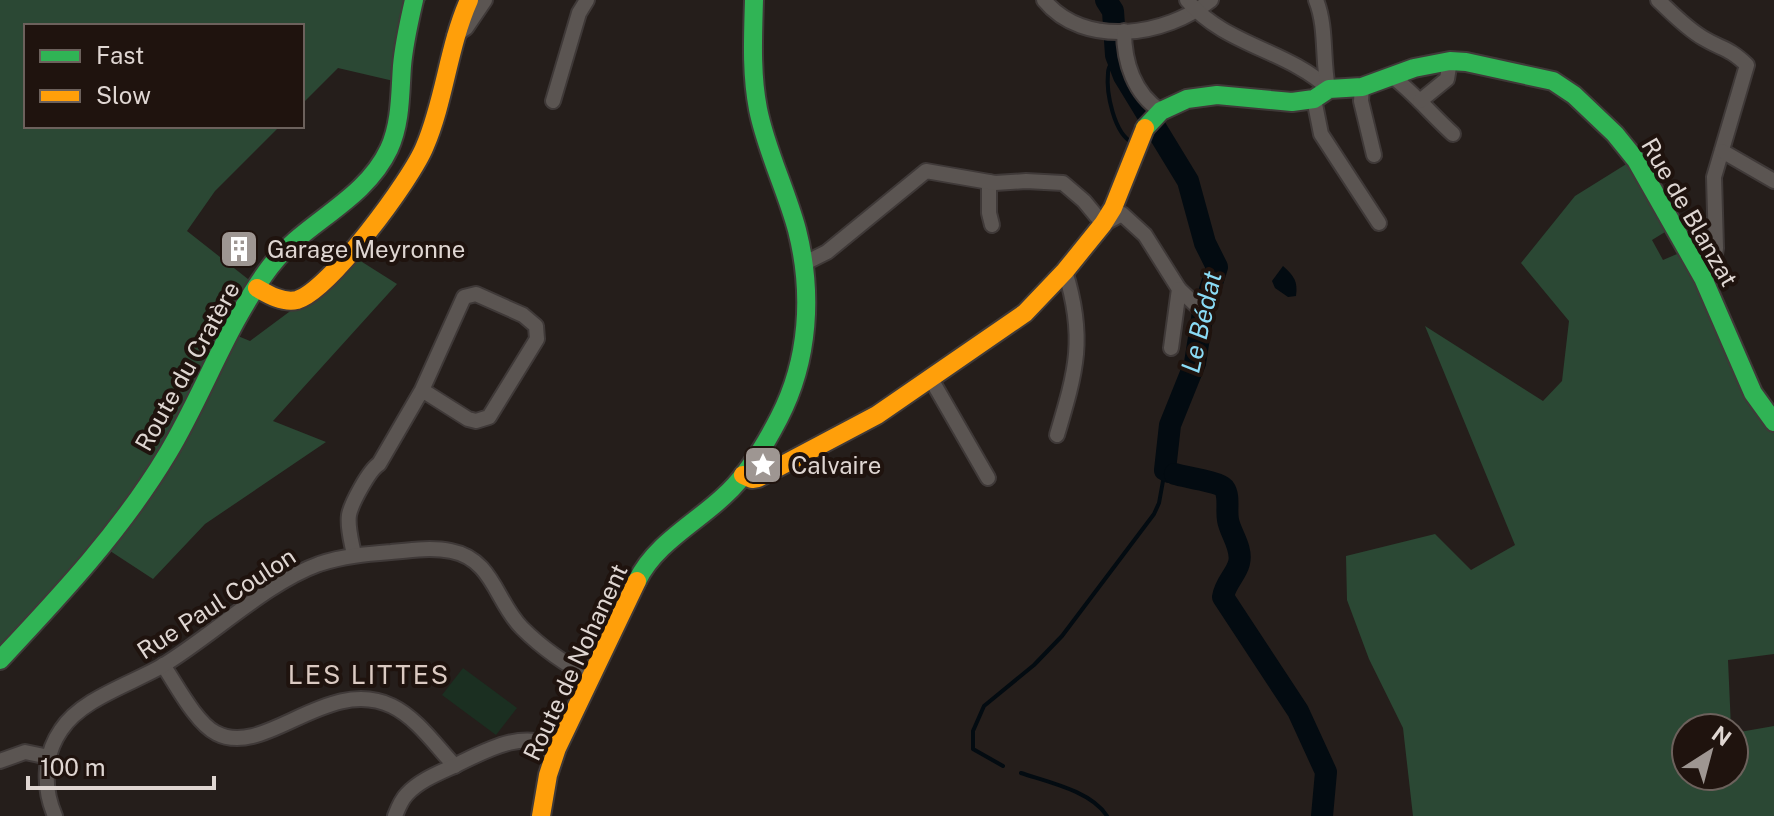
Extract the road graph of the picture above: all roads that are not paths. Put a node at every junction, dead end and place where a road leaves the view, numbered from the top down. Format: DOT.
graph roads {
  1 [pos="414,0"];
  2 [pos="469,0"];
  3 [pos="485,0"];
  4 [pos="587,0"];
  5 [pos="754,0"];
  6 [pos="1044,0"];
  7 [pos="1211,0"];
  8 [pos="1316,0"];
  9 [pos="1658,0"];
  10 [pos="1192,5"];
  11 [pos="1117,31"];
  12 [pos="454,37"];
  13 [pos="1450,61"];
  14 [pos="1393,77"];
  15 [pos="1362,87"];
  16 [pos="1321,94"];
  17 [pos="553,101"];
  18 [pos="1420,101"];
  19 [pos="1154,118"];
  20 [pos="1453,134"];
  21 [pos="1722,151"];
  22 [pos="1374,155"];
  23 [pos="1774,181"];
  24 [pos="989,182"];
  25 [pos="1119,189"];
  26 [pos="1122,214"];
  27 [pos="1379,223"];
  28 [pos="1103,224"];
  29 [pos="992,225"];
  30 [pos="805,263"];
  31 [pos="1065,271"];
  32 [pos="1703,278"];
  33 [pos="257,288"];
  34 [pos="1179,289"];
  35 [pos="1200,309"];
  36 [pos="1171,348"];
  37 [pos="931,379"];
  38 [pos="422,390"];
  39 [pos="1774,422"];
  40 [pos="1057,435"];
  41 [pos="743,475"];
  42 [pos="988,478"];
  43 [pos="354,555"];
  44 [pos="0,660"];
  45 [pos="163,665"];
  46 [pos="591,677"];
  47 [pos="557,748"];
  48 [pos="49,757"];
  49 [pos="0,761"];
  50 [pos="455,766"];
  51 [pos="55,816"];
  52 [pos="395,816"];
  53 [pos="541,816"];
  1 -- 33 [label="street, Route du Cratère"];
  2 -- 12 [label="street"];
  3 -- 12 [label="street"];
  4 -- 17 [label="street"];
  5 -- 30 [label="street, Route de Nohanent"];
  6 -- 11 [label="street"];
  7 -- 10 [label="street"];
  8 -- 16 [label="street"];
  9 -- 21 [label="street"];
  10 -- 11 [label="street"];
  10 -- 16 [label="street"];
  11 -- 19 [label="street"];
  12 -- 33 [label="street"];
  13 -- 14 [label="street, Rue de Blanzat"];
  13 -- 18 [label="street"];
  13 -- 32 [label="street, Rue de Blanzat"];
  14 -- 15 [label="street, Rue de Blanzat"];
  14 -- 18 [label="street"];
  15 -- 16 [label="street, Rue de Blanzat"];
  15 -- 22 [label="street"];
  16 -- 19 [label="street, Rue de Blanzat"];
  16 -- 27 [label="street"];
  18 -- 20 [label="street"];
  19 -- 25 [label="street"];
  21 -- 23 [label="street"];
  21 -- 32 [label="street"];
  24 -- 28 [label="street"];
  24 -- 29 [label="street"];
  24 -- 30 [label="street"];
  25 -- 26 [label="street"];
  25 -- 28 [label="street"];
  26 -- 28 [label="street"];
  26 -- 34 [label="street"];
  28 -- 31 [label="street"];
  30 -- 41 [label="street, Route de Nohanent"];
  31 -- 37 [label="street"];
  31 -- 40 [label="street"];
  32 -- 39 [label="street, Rue de Blanzat"];
  33 -- 44 [label="street, Route du Cratère"];
  34 -- 35 [label="street"];
  34 -- 36 [label="street"];
  37 -- 41 [label="street"];
  37 -- 42 [label="street"];
  38 -- 38 [label="street"];
  38 -- 43 [label="street"];
  41 -- 46 [label="street, Route de Nohanent"];
  43 -- 45 [label="street, Rue Paul Coulon"];
  43 -- 46 [label="street, Rue Paul Coulon"];
  45 -- 48 [label="street, Rue Paul Coulon"];
  45 -- 50 [label="street"];
  46 -- 47 [label="street, Route de Nohanent"];
  47 -- 50 [label="street"];
  47 -- 53 [label="street, Route de Nohanent"];
  48 -- 49 [label="street"];
  48 -- 51 [label="street, Rue Paul Coulon"];
  50 -- 52 [label="street"];
}
